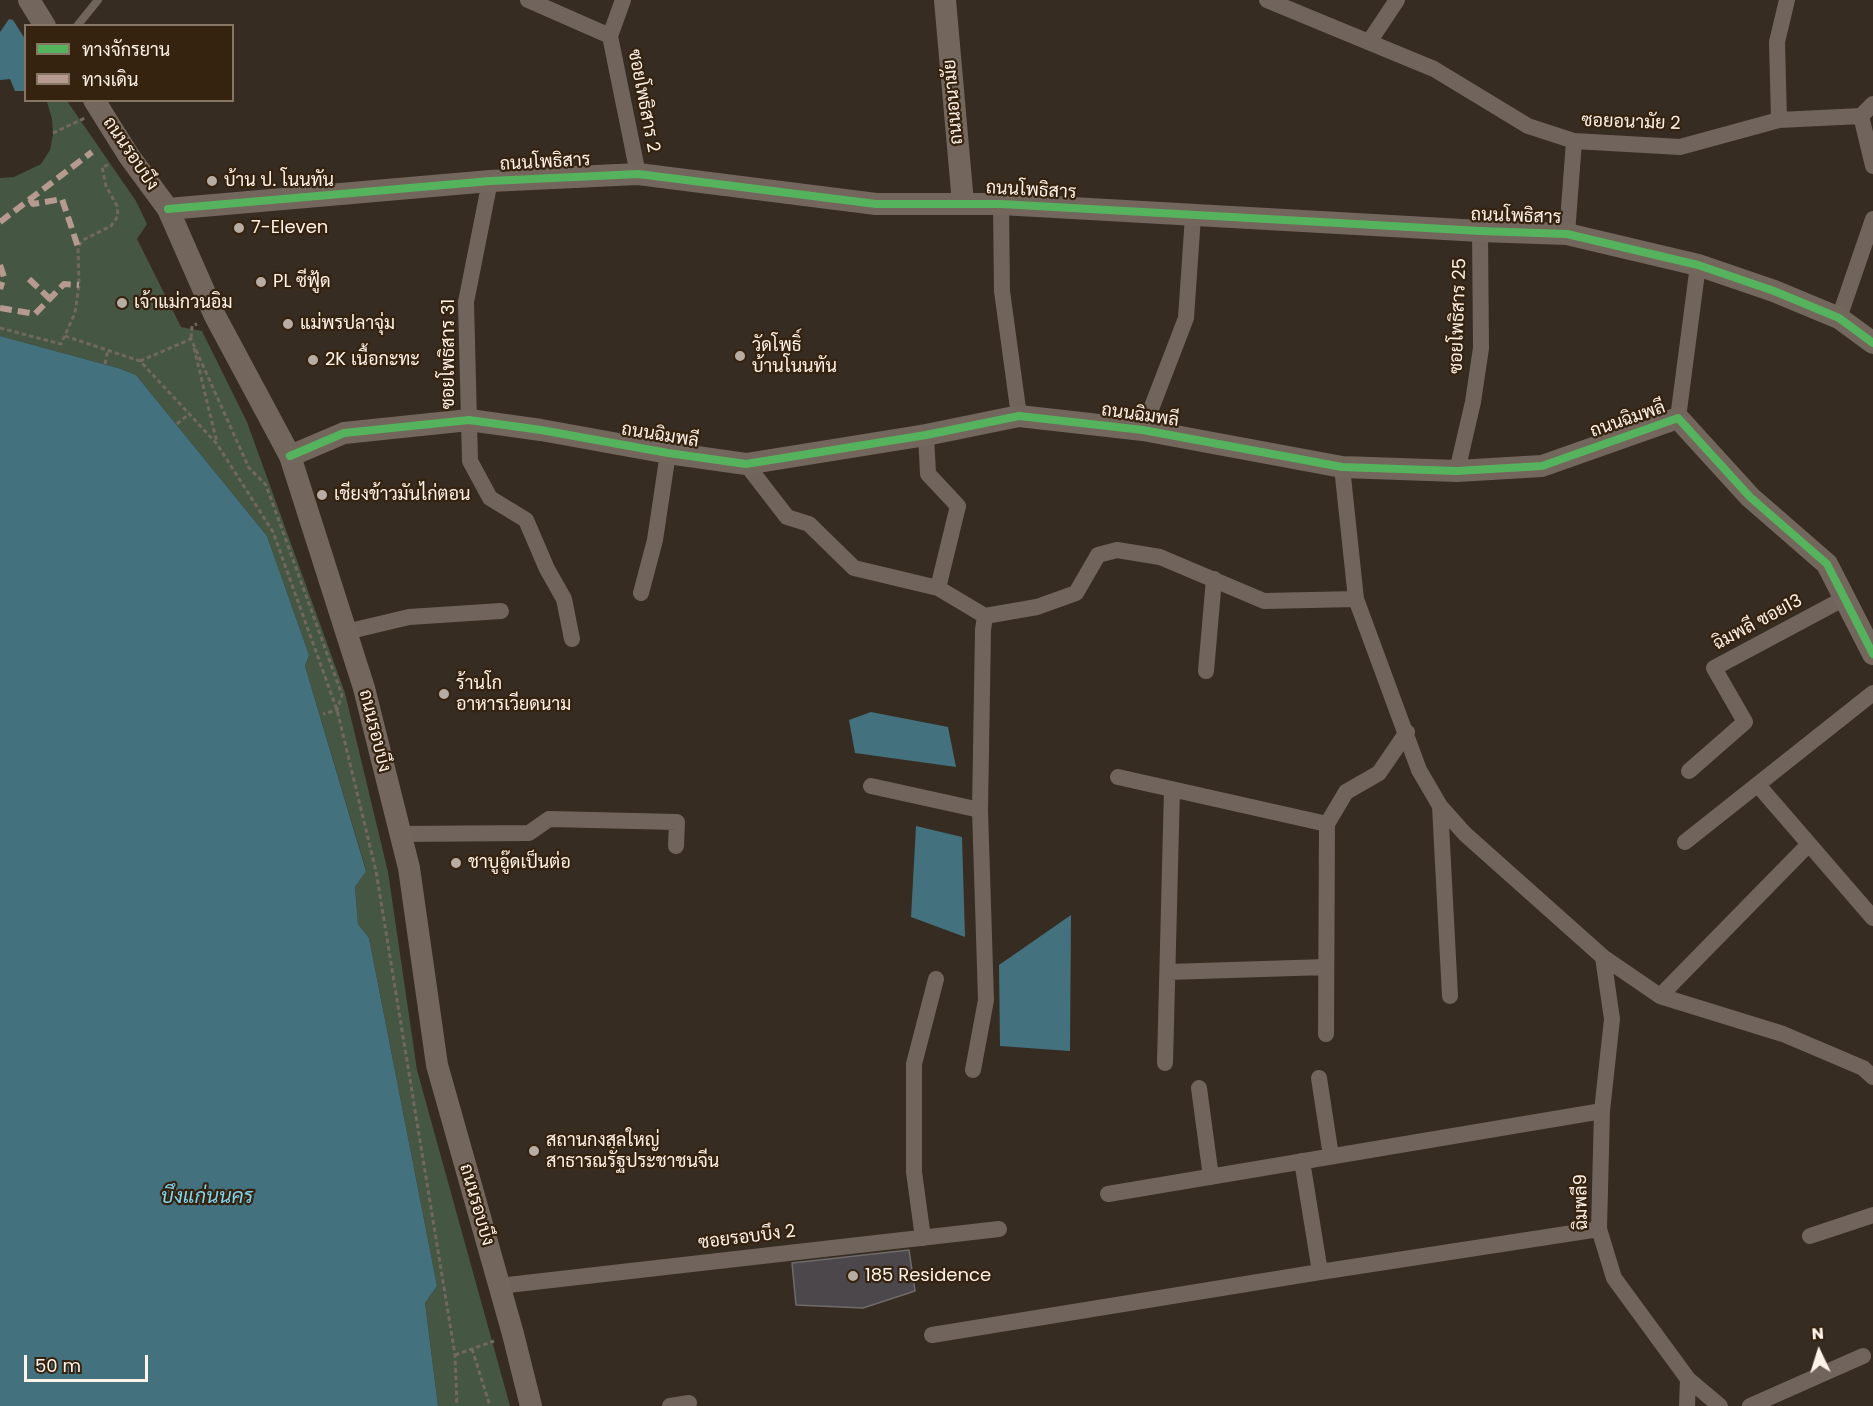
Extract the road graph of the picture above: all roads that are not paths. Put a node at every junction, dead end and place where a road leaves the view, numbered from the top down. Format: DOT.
graph roads {
  1 [pos="29,0"];
  2 [pos="98,0"];
  3 [pos="528,0"];
  4 [pos="623,0"];
  5 [pos="945,0"];
  6 [pos="1267,0"];
  7 [pos="1397,0"];
  8 [pos="1787,0"];
  9 [pos="44,24"];
  10 [pos="79,24"];
  11 [pos="610,36"];
  12 [pos="1369,42"];
  13 [pos="97,106"];
  14 [pos="1867,110"];
  15 [pos="1779,120"];
  16 [pos="1574,141"];
  17 [pos="1873,166"];
  18 [pos="638,174"];
  19 [pos="490,181"];
  20 [pos="963,203"];
  21 [pos="1001,204"];
  22 [pos="168,209"];
  23 [pos="1193,216"];
  24 [pos="1873,219"];
  25 [pos="1480,231"];
  26 [pos="1567,234"];
  27 [pos="1698,265"];
  28 [pos="1839,318"];
  29 [pos="1873,343"];
  30 [pos="1019,416"];
  31 [pos="1678,418"];
  32 [pos="469,420"];
  33 [pos="1143,430"];
  34 [pos="926,435"];
  35 [pos="668,453"];
  36 [pos="290,456"];
  37 [pos="746,464"];
  38 [pos="1341,467"];
  39 [pos="1457,471"];
  40 [pos="1214,579"];
  41 [pos="938,588"];
  42 [pos="641,593"];
  43 [pos="1845,598"];
  44 [pos="1356,599"];
  45 [pos="501,611"];
  46 [pos="985,616"];
  47 [pos="346,632"];
  48 [pos="572,639"];
  49 [pos="1873,654"];
  50 [pos="1206,670"];
  51 [pos="1873,693"];
  52 [pos="1407,732"];
  53 [pos="1689,771"];
  54 [pos="1118,777"];
  55 [pos="1758,784"];
  56 [pos="871,786"];
  57 [pos="1172,789"];
  58 [pos="1440,806"];
  59 [pos="980,810"];
  60 [pos="1328,824"];
  61 [pos="400,834"];
  62 [pos="1686,842"];
  63 [pos="1809,844"];
  64 [pos="676,846"];
  65 [pos="1873,918"];
  66 [pos="1604,957"];
  67 [pos="1326,967"];
  68 [pos="1168,972"];
  69 [pos="936,979"];
  70 [pos="1450,996"];
  71 [pos="1660,996"];
  72 [pos="1326,1034"];
  73 [pos="1165,1063"];
  74 [pos="973,1070"];
  75 [pos="1873,1077"];
  76 [pos="1319,1078"];
  77 [pos="1199,1088"];
  78 [pos="1602,1111"];
  79 [pos="1331,1156"];
  80 [pos="1302,1161"];
  81 [pos="1210,1177"];
  82 [pos="1108,1194"];
  83 [pos="1873,1215"];
  84 [pos="999,1229"];
  85 [pos="1599,1230"];
  86 [pos="1810,1236"];
  87 [pos="923,1238"];
  88 [pos="1320,1272"];
  89 [pos="499,1286"];
  90 [pos="932,1335"];
  91 [pos="1863,1356"];
  92 [pos="1688,1379"];
  93 [pos="689,1403"];
  94 [pos="531,1406"];
  95 [pos="670,1406"];
  96 [pos="1687,1406"];
  97 [pos="1720,1406"];
  98 [pos="1750,1406"];
  1 -- 9 [label="street"];
  2 -- 10 [label="lane"];
  3 -- 11 [label="street"];
  4 -- 11 [label="street"];
  5 -- 20 [label="street, ถนนอนามัย"];
  6 -- 12 [label="street, ซอยอนามัย 2"];
  7 -- 12 [label="street"];
  8 -- 15 [label="street"];
  11 -- 18 [label="street, ซอยโพธิสาร 2"];
  12 -- 16 [label="street, ซอยอนามัย 2"];
  13 -- 22 [label="street, ถนนรอบบึง"];
  14 -- 15 [label="street, ซอยอนามัย 2"];
  14 -- 17 [label="street"];
  15 -- 16 [label="street, ซอยอนามัย 2"];
  16 -- 26 [label="street"];
  18 -- 19 [label="street, ถนนโพธิสาร"];
  18 -- 20 [label="street, ถนนโพธิสาร"];
  19 -- 22 [label="street, ถนนโพธิสาร"];
  19 -- 32 [label="street, ซอยโพธิสาร 31"];
  20 -- 21 [label="street, ถนนโพธิสาร"];
  21 -- 23 [label="street, ถนนโพธิสาร"];
  21 -- 30 [label="street"];
  22 -- 36 [label="street, ถนนรอบบึง"];
  23 -- 25 [label="street, ถนนโพธิสาร"];
  23 -- 33 [label="street"];
  24 -- 28 [label="street"];
  25 -- 26 [label="street, ถนนโพธิสาร"];
  25 -- 39 [label="street, ซอยโพธิสาร 25"];
  26 -- 27 [label="street, ถนนโพธิสาร"];
  27 -- 28 [label="street, ถนนโพธิสาร"];
  27 -- 31 [label="street"];
  28 -- 29 [label="street, ถนนโพธิสาร"];
  30 -- 33 [label="street, ถนนฉิมพลี"];
  30 -- 34 [label="street, ถนนฉิมพลี"];
  31 -- 39 [label="street, ถนนฉิมพลี"];
  31 -- 43 [label="street, ถนนฉิมพลี"];
  32 -- 35 [label="street, ถนนฉิมพลี"];
  32 -- 36 [label="street, ถนนฉิมพลี"];
  32 -- 48 [label="street, ซอยโพธิสาร 31"];
  33 -- 38 [label="street, ถนนฉิมพลี"];
  34 -- 37 [label="street, ถนนฉิมพลี"];
  34 -- 41 [label="street"];
  35 -- 37 [label="street, ถนนฉิมพลี"];
  35 -- 42 [label="street"];
  36 -- 47 [label="street, ถนนรอบบึง"];
  37 -- 41 [label="street"];
  38 -- 39 [label="street, ถนนฉิมพลี"];
  38 -- 44 [label="street"];
  40 -- 44 [label="street"];
  40 -- 46 [label="street"];
  40 -- 50 [label="street"];
  41 -- 46 [label="street"];
  43 -- 49 [label="street, ถนนฉิมพลี"];
  43 -- 53 [label="street, ฉิมพลี ซอย13"];
  44 -- 52 [label="street"];
  45 -- 47 [label="street"];
  46 -- 59 [label="street"];
  47 -- 61 [label="street, ถนนรอบบึง"];
  51 -- 55 [label="street"];
  52 -- 58 [label="street"];
  52 -- 60 [label="street"];
  54 -- 57 [label="street"];
  55 -- 62 [label="street"];
  55 -- 63 [label="street"];
  56 -- 59 [label="street"];
  57 -- 60 [label="street"];
  57 -- 68 [label="street"];
  58 -- 66 [label="street"];
  58 -- 70 [label="street"];
  59 -- 74 [label="street"];
  60 -- 67 [label="street"];
  61 -- 64 [label="street"];
  61 -- 89 [label="street, ถนนรอบบึง"];
  63 -- 65 [label="street"];
  63 -- 71 [label="street"];
  66 -- 71 [label="street"];
  66 -- 78 [label="street, ฉิมพลี9"];
  67 -- 68 [label="street"];
  67 -- 72 [label="street"];
  68 -- 73 [label="street"];
  69 -- 87 [label="street"];
  71 -- 75 [label="street"];
  76 -- 79 [label="street"];
  77 -- 81 [label="street"];
  78 -- 79 [label="street"];
  78 -- 85 [label="street, ฉิมพลี9"];
  79 -- 80 [label="street"];
  80 -- 81 [label="street"];
  80 -- 88 [label="street"];
  81 -- 82 [label="street"];
  83 -- 86 [label="street"];
  84 -- 87 [label="street, ซอยรอบบึง 2"];
  85 -- 88 [label="street"];
  85 -- 92 [label="street, ฉิมพลี9"];
  87 -- 89 [label="street, ซอยรอบบึง 2"];
  88 -- 90 [label="street"];
  89 -- 94 [label="street, ถนนรอบบึง"];
  91 -- 98 [label="street"];
  92 -- 96 [label="street"];
  92 -- 97 [label="street, ฉิมพลี9"];
  93 -- 95 [label="street"];
}
